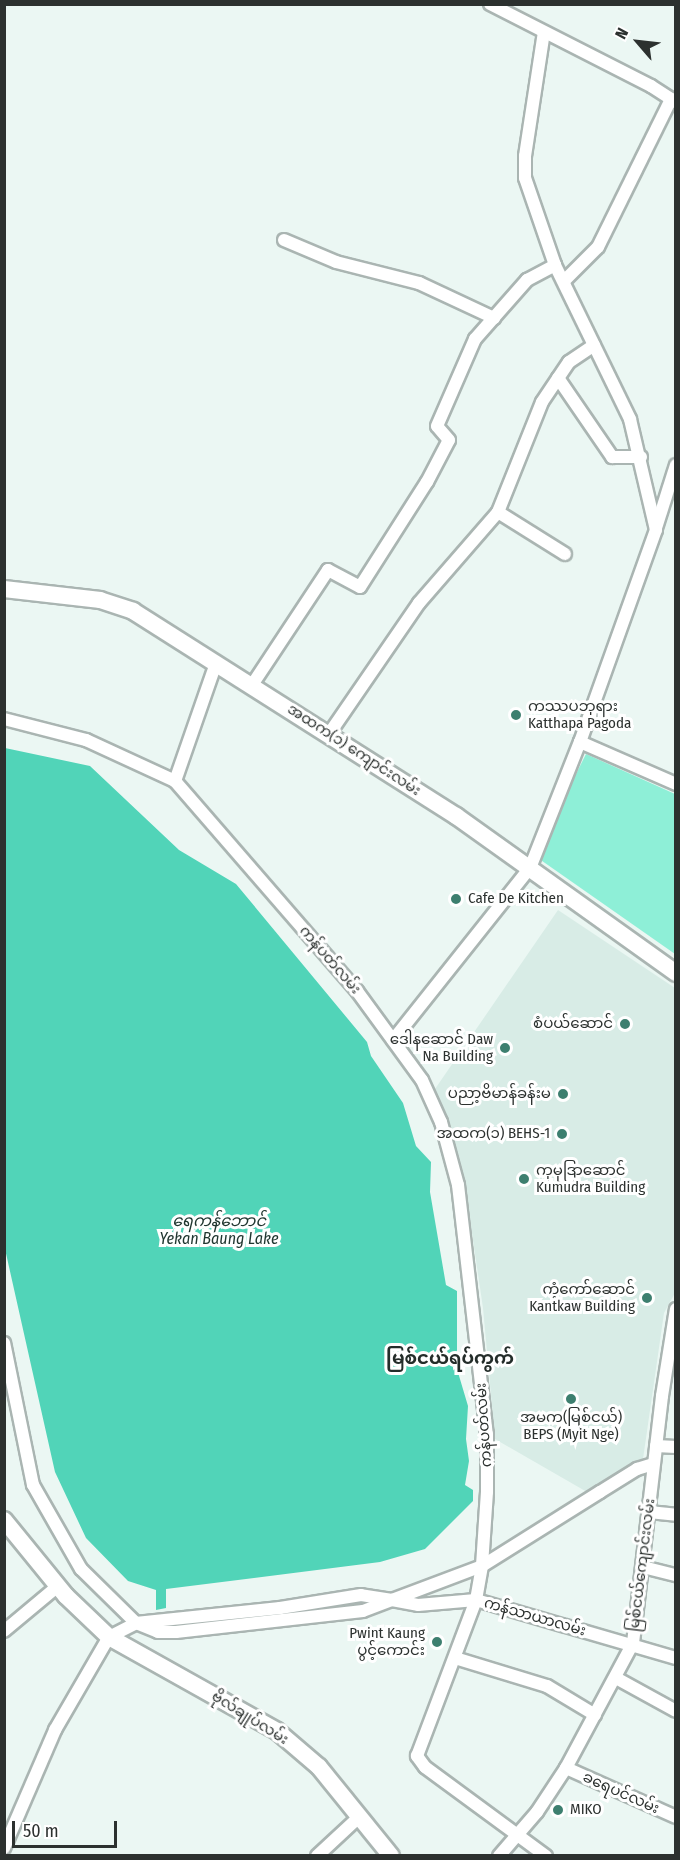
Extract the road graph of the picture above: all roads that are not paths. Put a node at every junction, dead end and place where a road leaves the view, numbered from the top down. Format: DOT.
graph roads {
  1 [pos="490,4"];
  2 [pos="544,33"];
  3 [pos="673,100"];
  4 [pos="284,240"];
  5 [pos="555,266"];
  6 [pos="564,281"];
  7 [pos="494,318"];
  8 [pos="594,345"];
  9 [pos="558,378"];
  10 [pos="641,457"];
  11 [pos="675,465"];
  12 [pos="498,512"];
  13 [pos="656,530"];
  14 [pos="565,554"];
  15 [pos="4,588"];
  16 [pos="216,663"];
  17 [pos="252,685"];
  18 [pos="4,719"];
  19 [pos="329,734"];
  20 [pos="580,742"];
  21 [pos="176,782"];
  22 [pos="675,784"];
  23 [pos="530,868"];
  24 [pos="675,973"];
  25 [pos="393,1040"];
  26 [pos="675,1309"];
  27 [pos="4,1343"];
  28 [pos="656,1446"];
  29 [pos="675,1447"];
  30 [pos="653,1464"];
  31 [pos="649,1512"];
  32 [pos="675,1515"];
  33 [pos="7,1528"];
  34 [pos="482,1566"];
  35 [pos="643,1567"];
  36 [pos="675,1575"];
  37 [pos="58,1586"];
  38 [pos="392,1600"];
  39 [pos="476,1600"];
  40 [pos="136,1623"];
  41 [pos="4,1631"];
  42 [pos="109,1637"];
  43 [pos="633,1643"];
  44 [pos="455,1658"];
  45 [pos="675,1658"];
  46 [pos="616,1678"];
  47 [pos="675,1711"];
  48 [pos="596,1715"];
  49 [pos="566,1768"];
  50 [pos="360,1816"];
  51 [pos="675,1817"];
  52 [pos="518,1834"];
  53 [pos="4,1848"];
  54 [pos="317,1856"];
  55 [pos="391,1856"];
  56 [pos="499,1856"];
  57 [pos="546,1856"];
  1 -- 2 [label="street"];
  2 -- 3 [label="street"];
  2 -- 5 [label="street"];
  3 -- 6 [label="street"];
  4 -- 7 [label="street"];
  5 -- 6 [label="street"];
  5 -- 7 [label="street"];
  6 -- 8 [label="street"];
  7 -- 17 [label="street"];
  8 -- 9 [label="street"];
  8 -- 10 [label="street"];
  9 -- 10 [label="street"];
  9 -- 12 [label="street"];
  10 -- 13 [label="street"];
  11 -- 13 [label="street"];
  12 -- 14 [label="street"];
  12 -- 19 [label="street"];
  13 -- 20 [label="street"];
  15 -- 16 [label="main road, အထက(၁) ကျောင်းလမ်း"];
  16 -- 17 [label="main road, အထက(၁) ကျောင်းလမ်း"];
  16 -- 21 [label="street"];
  17 -- 19 [label="main road, အထက(၁) ကျောင်းလမ်း"];
  18 -- 21 [label="street, ကန်ပတ်လမ်း"];
  19 -- 23 [label="main road, အထက(၁) ကျောင်းလမ်း"];
  20 -- 22 [label="street"];
  20 -- 23 [label="street"];
  21 -- 25 [label="street, ကန်ပတ်လမ်း"];
  23 -- 24 [label="main road, အထက(၁) ကျောင်းလမ်း"];
  23 -- 25 [label="street"];
  25 -- 34 [label="street, ကန်ပတ်လမ်း"];
  26 -- 28 [label="street, မြစ်ငယ်ကျောင်းလမ်း"];
  27 -- 40 [label="street"];
  28 -- 29 [label="street"];
  28 -- 30 [label="street, မြစ်ငယ်ကျောင်းလမ်း"];
  30 -- 31 [label="street, မြစ်ငယ်ကျောင်းလမ်း"];
  30 -- 34 [label="street"];
  31 -- 32 [label="street"];
  31 -- 35 [label="street, မြစ်ငယ်ကျောင်းလမ်း"];
  33 -- 37 [label="main road, ဗိုလ်ချုပ်လမ်း"];
  34 -- 38 [label="street"];
  34 -- 39 [label="street, ကန်ပတ်လမ်း"];
  35 -- 36 [label="street"];
  35 -- 43 [label="street, မြစ်ငယ်ကျောင်းလမ်း"];
  37 -- 41 [label="street"];
  37 -- 42 [label="main road, ဗိုလ်ချုပ်လမ်း"];
  38 -- 39 [label="street, ကန်သာယာလမ်း"];
  38 -- 40 [label="street"];
  39 -- 43 [label="street, ကန်သာယာလမ်း"];
  39 -- 44 [label="street, ကန်ပတ်လမ်း"];
  40 -- 42 [label="street"];
  42 -- 50 [label="main road, ဗိုလ်ချုပ်လမ်း"];
  42 -- 53 [label="street"];
  43 -- 45 [label="street, ကန်သာယာလမ်း"];
  43 -- 46 [label="street, မြစ်ငယ်ကျောင်းလမ်း"];
  44 -- 48 [label="street"];
  44 -- 52 [label="street, ကန်ပတ်လမ်း"];
  46 -- 47 [label="street"];
  46 -- 48 [label="street, မြစ်ငယ်ကျောင်းလမ်း"];
  48 -- 49 [label="street, မြစ်ငယ်ကျောင်းလမ်း"];
  49 -- 51 [label="street, ခရေပင်လမ်း"];
  49 -- 52 [label="street, မြစ်ငယ်ကျောင်းလမ်း"];
  50 -- 54 [label="street"];
  50 -- 55 [label="main road, ဗိုလ်ချုပ်လမ်း"];
  52 -- 56 [label="street, မြစ်ငယ်ကျောင်းလမ်း"];
  52 -- 57 [label="street"];
}
